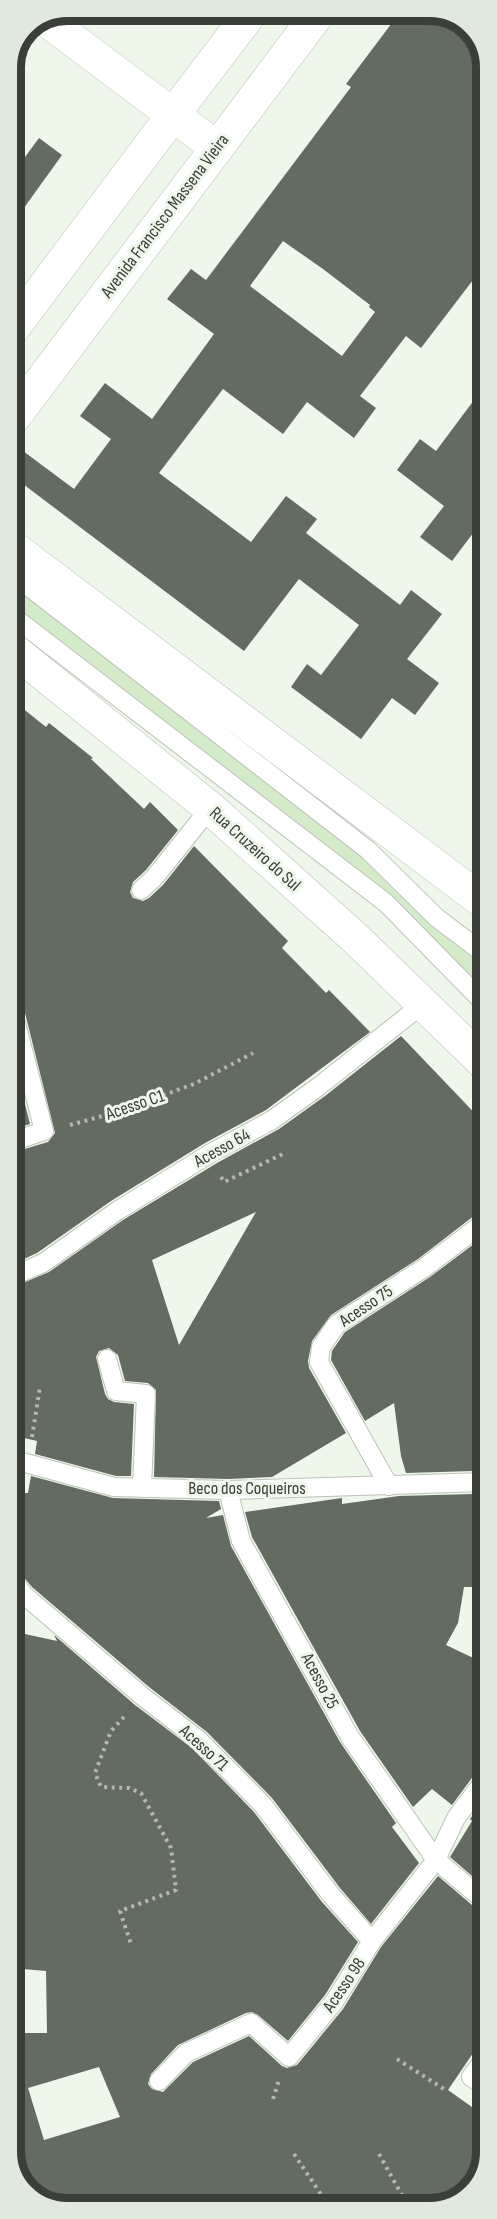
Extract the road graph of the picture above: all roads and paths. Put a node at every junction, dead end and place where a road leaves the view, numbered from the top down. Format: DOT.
graph roads {
  1 [pos="244,21"];
  2 [pos="312,21"];
  3 [pos="51,24"];
  4 [pos="173,115"];
  5 [pos="217,148"];
  6 [pos="21,318"];
  7 [pos="21,408"];
  8 [pos="21,554"];
  9 [pos="21,581"];
  10 [pos="21,623"];
  11 [pos="21,656"];
  12 [pos="210,808"];
  13 [pos="141,890"];
  14 [pos="476,896"];
  15 [pos="476,947"];
  16 [pos="476,995"];
  17 [pos="424,1003"];
  18 [pos="21,1048"];
  19 [pos="253,1053"];
  20 [pos="476,1055"];
  21 [pos="44,1131"];
  22 [pos="21,1139"];
  23 [pos="476,1229"];
  24 [pos="21,1273"];
  25 [pos="107,1359"];
  26 [pos="40,1387"];
  27 [pos="21,1458"];
  28 [pos="21,1462"];
  29 [pos="476,1482"];
  30 [pos="389,1486"];
  31 [pos="142,1488"];
  32 [pos="228,1490"];
  33 [pos="21,1592"];
  34 [pos="142,1696"];
  35 [pos="476,1791"];
  36 [pos="436,1860"];
  37 [pos="476,1894"];
  38 [pos="372,1941"];
  39 [pos="131,1944"];
  40 [pos="397,2059"];
  41 [pos="476,2070"];
  42 [pos="471,2077"];
  43 [pos="476,2080"];
  44 [pos="159,2081"];
  45 [pos="294,2154"];
  46 [pos="379,2154"];
  47 [pos="323,2198"];
  48 [pos="403,2198"];
  1 -- 4 [label="main road"];
  2 -- 5 [label="main road, Avenida Francisco Massena Vieira"];
  3 -- 4 [label="main road"];
  4 -- 5 [label="main road"];
  4 -- 6 [label="main road"];
  5 -- 7 [label="main road, Avenida Francisco Massena Vieira"];
  8 -- 14 [label="main road"];
  9 -- 15 [label="lane"];
  10 -- 16 [label="lane"];
  11 -- 12 [label="main road, Rua Cruzeiro do Sul"];
  12 -- 13 [label="lane"];
  12 -- 17 [label="main road, Rua Cruzeiro do Sul"];
  17 -- 20 [label="main road, Rua Cruzeiro do Sul"];
  17 -- 24 [label="lane, Acesso 64"];
  18 -- 21 [label="lane"];
  19 -- 21 [label="path, Acesso C1"];
  21 -- 22 [label="lane"];
  23 -- 30 [label="lane, Acesso 75"];
  25 -- 31 [label="lane"];
  26 -- 27 [label="path"];
  28 -- 31 [label="lane, Beco dos Coqueiros"];
  29 -- 30 [label="lane, Beco dos Coqueiros"];
  30 -- 32 [label="lane, Beco dos Coqueiros"];
  31 -- 32 [label="lane, Beco dos Coqueiros"];
  32 -- 36 [label="lane, Acesso 25"];
  33 -- 34 [label="lane, Acesso 71"];
  34 -- 38 [label="lane, Acesso 71"];
  34 -- 39 [label="path"];
  35 -- 36 [label="lane, Acesso 98"];
  36 -- 37 [label="lane, Acesso 25"];
  36 -- 38 [label="lane, Acesso 98"];
  38 -- 44 [label="lane, Acesso 98"];
  40 -- 42 [label="path"];
  41 -- 42 [label="lane"];
  42 -- 43 [label="lane"];
  45 -- 47 [label="path"];
  46 -- 48 [label="path"];
}
